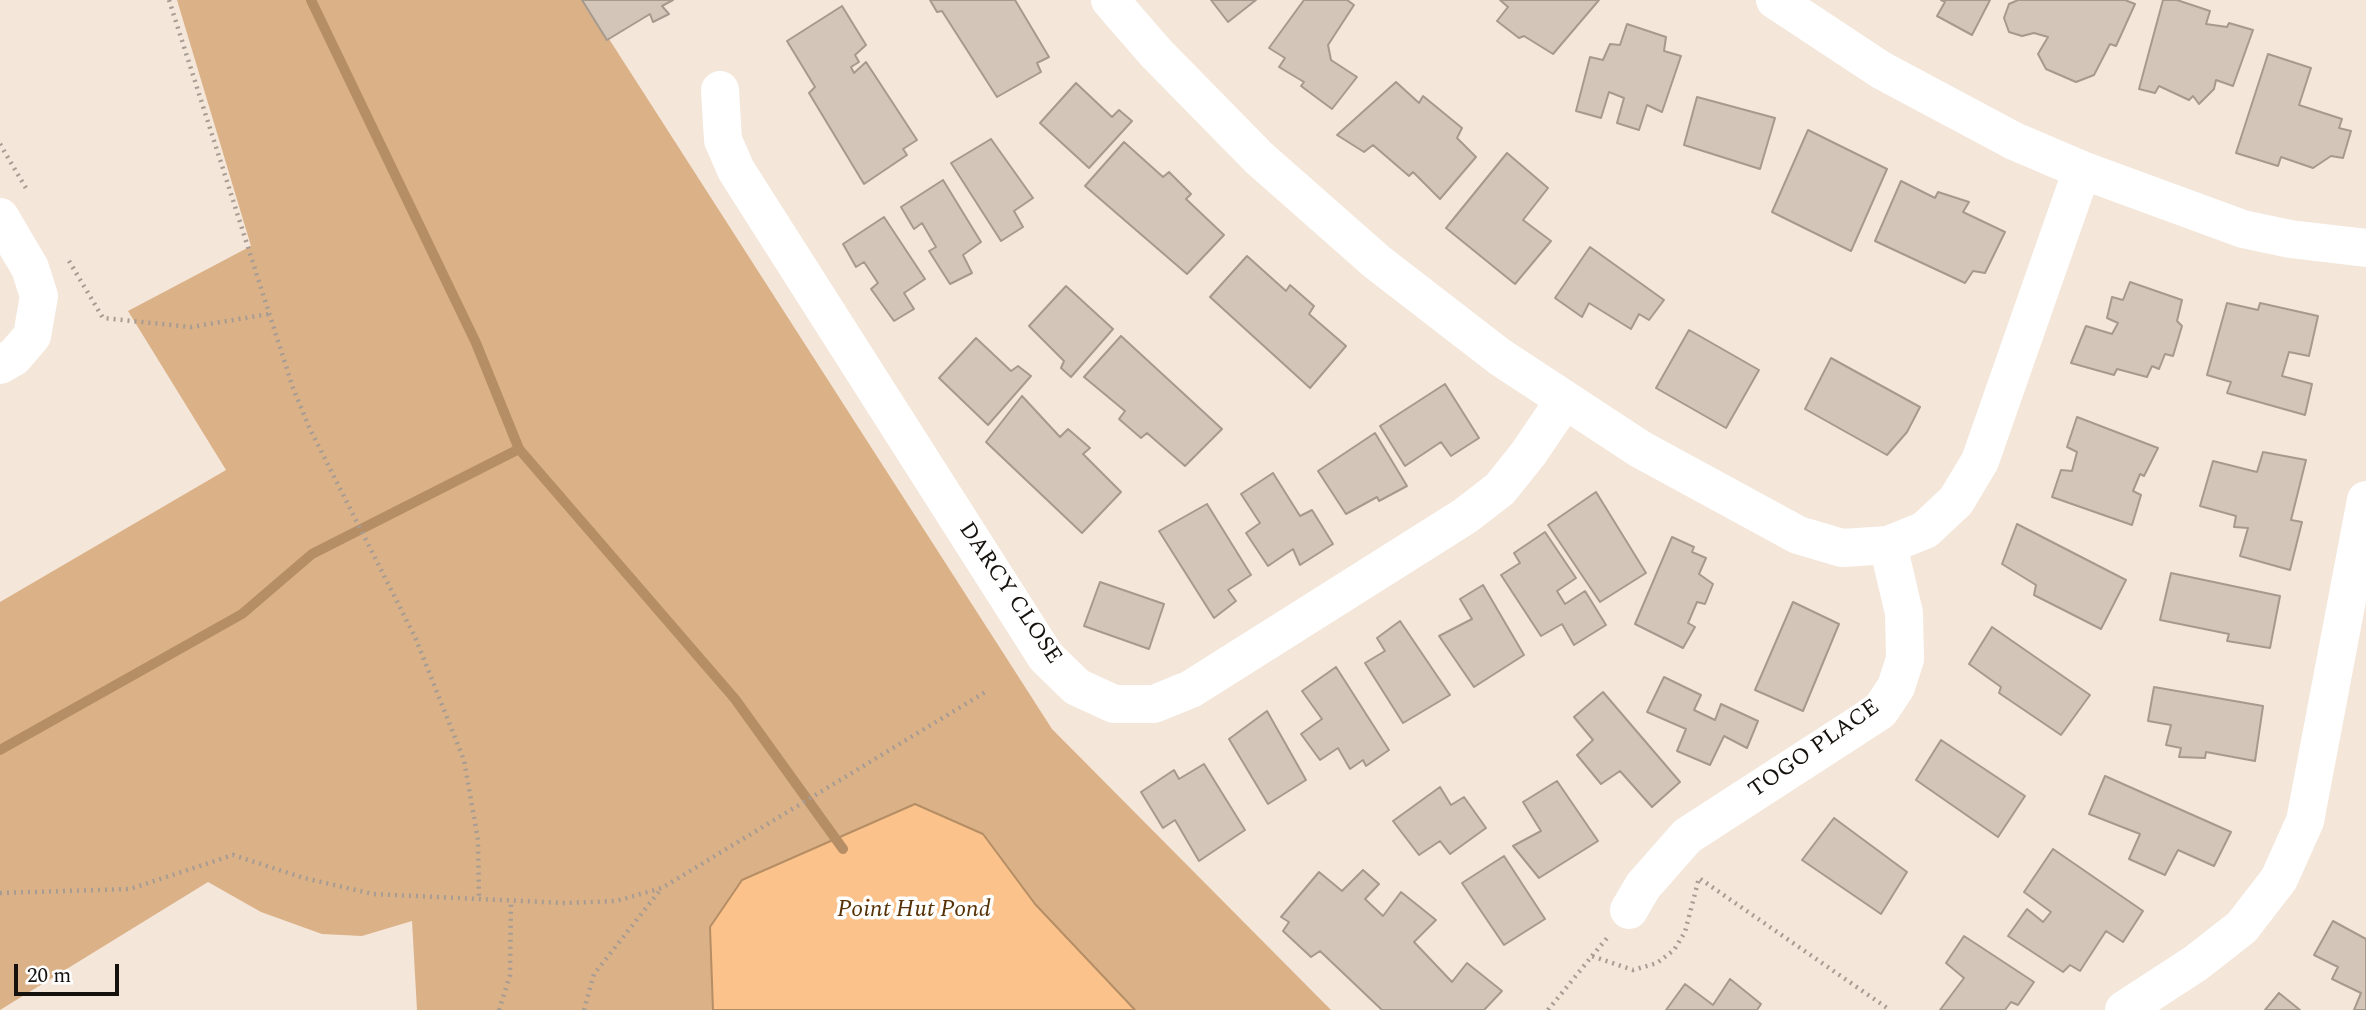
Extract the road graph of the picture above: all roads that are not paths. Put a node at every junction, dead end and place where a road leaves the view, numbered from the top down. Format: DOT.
graph roads {
  1 [pos="1110,0"];
  2 [pos="1775,0"];
  3 [pos="720,90"];
  4 [pos="2082,170"];
  5 [pos="0,217"];
  6 [pos="2366,248"];
  7 [pos="0,365"];
  8 [pos="1563,401"];
  9 [pos="2366,500"];
  10 [pos="1888,545"];
  11 [pos="1629,910"];
  12 [pos="2124,1010"];
  1 -- 8 [label="street"];
  2 -- 4 [label="street"];
  3 -- 8 [label="street, DARCY CLOSE"];
  4 -- 6 [label="street"];
  4 -- 10 [label="street"];
  5 -- 7 [label="street"];
  8 -- 10 [label="street"];
  9 -- 12 [label="street"];
  10 -- 11 [label="street, TOGO PLACE"];
}
